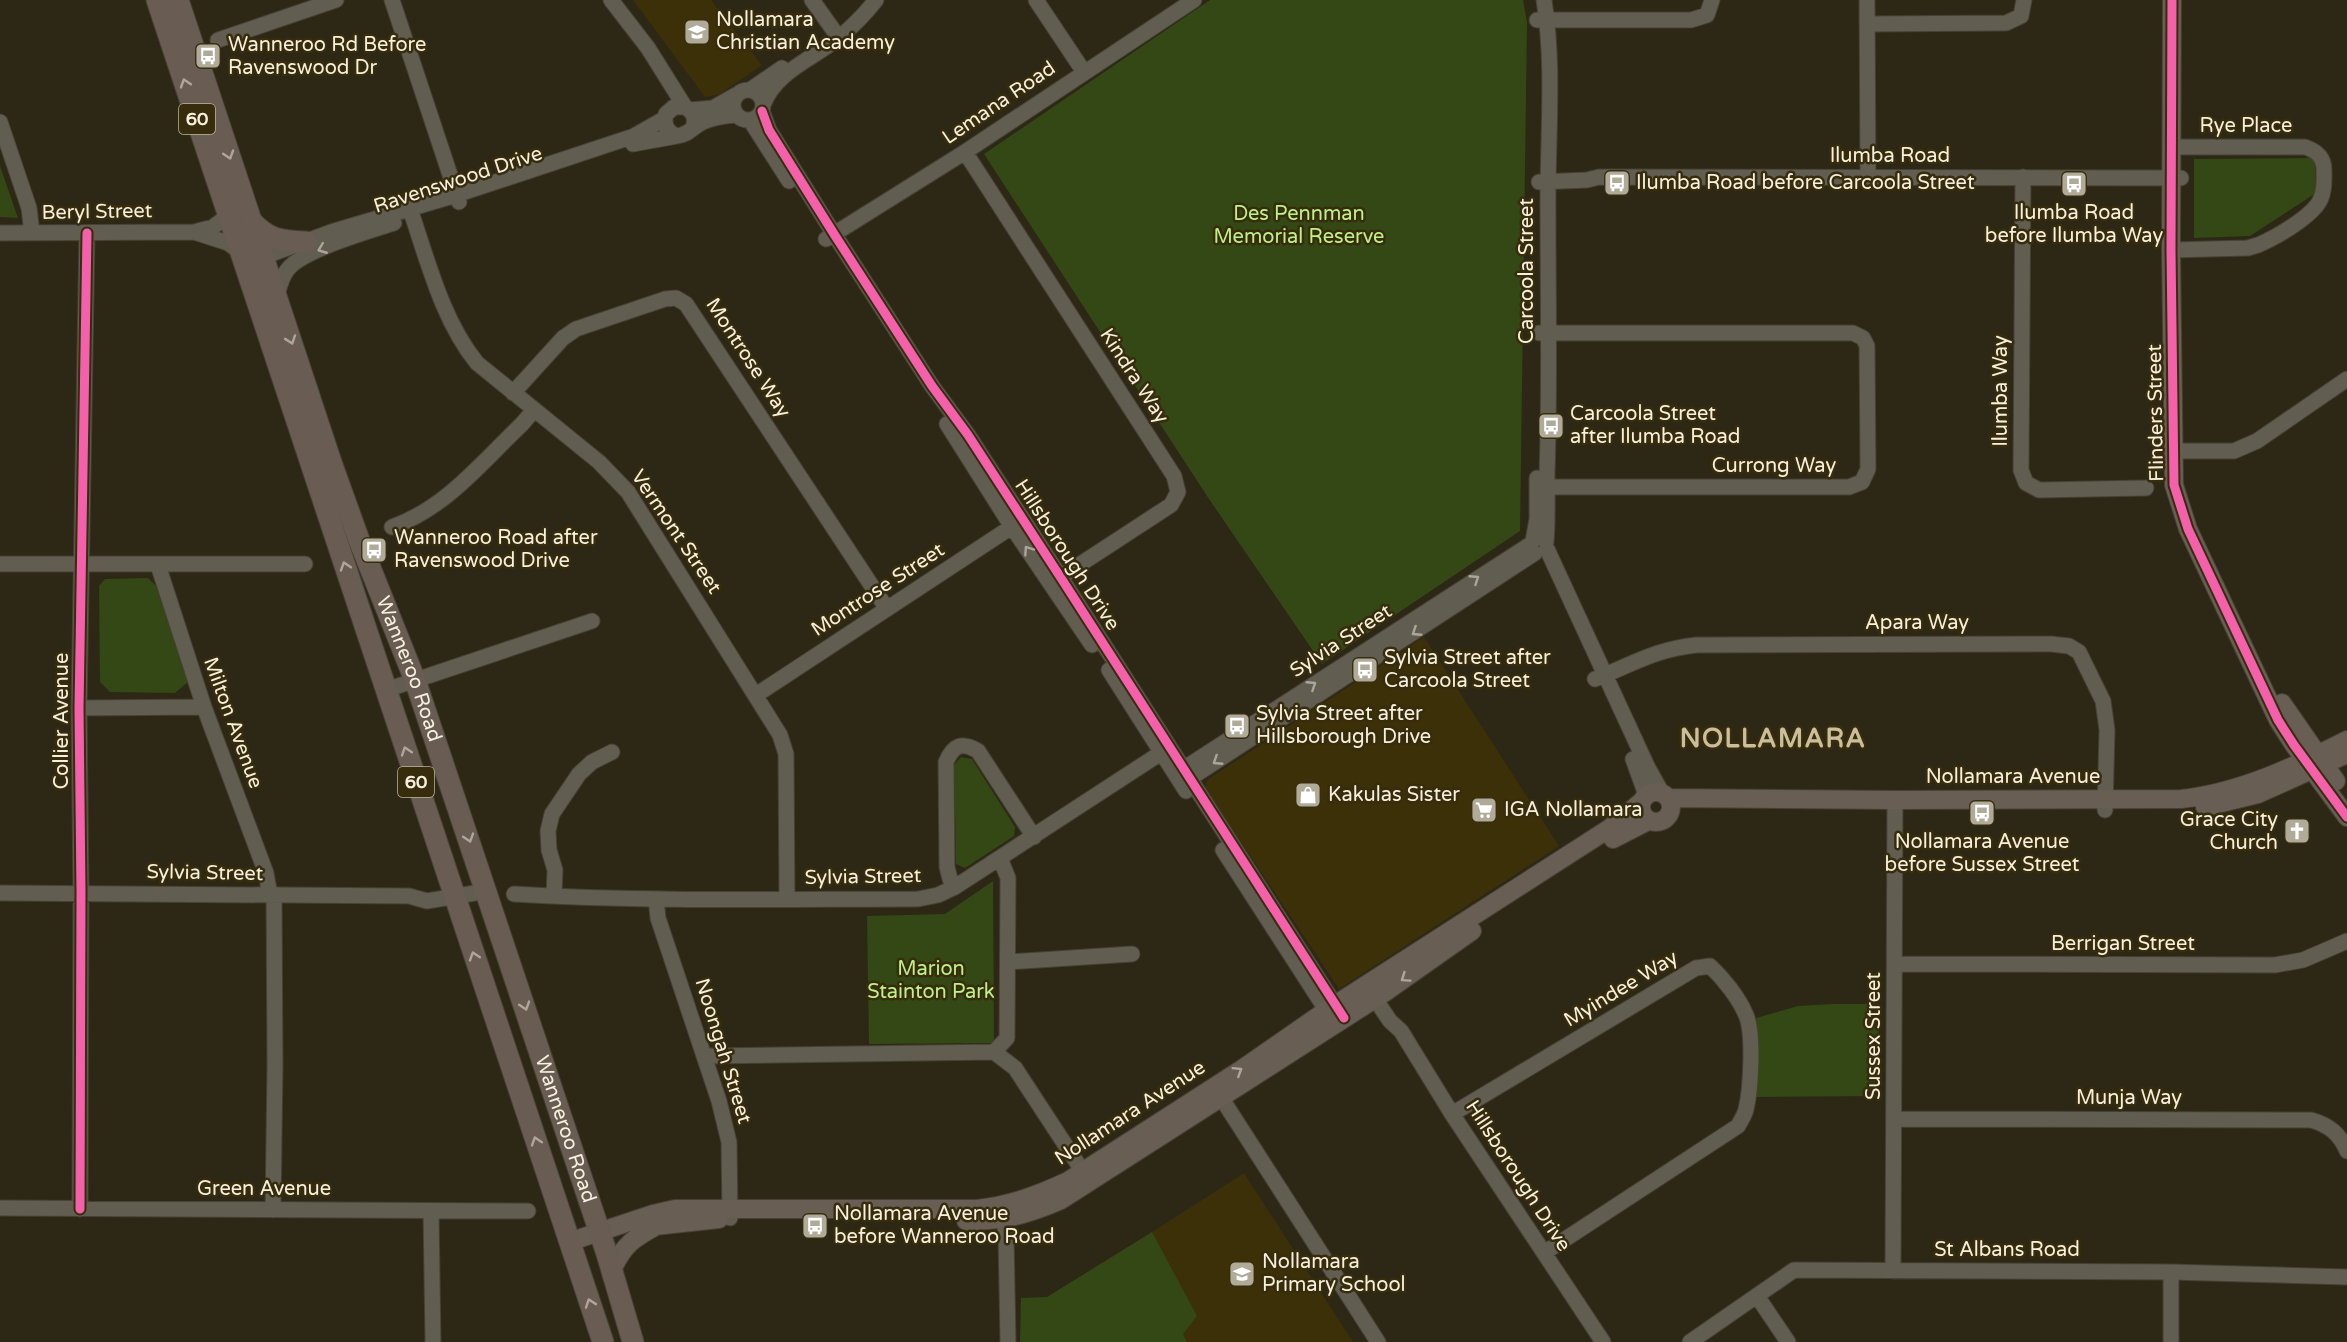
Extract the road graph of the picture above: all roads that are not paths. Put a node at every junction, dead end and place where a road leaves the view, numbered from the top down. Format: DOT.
graph roads {
  1 [pos="157,0"];
  2 [pos="178,0"];
  3 [pos="336,0"];
  4 [pos="392,0"];
  5 [pos="611,0"];
  6 [pos="812,0"];
  7 [pos="866,0"];
  8 [pos="876,0"];
  9 [pos="1036,0"];
  10 [pos="1194,0"];
  11 [pos="1534,0"];
  12 [pos="1544,0"];
  13 [pos="1712,0"];
  14 [pos="1867,0"];
  15 [pos="2024,0"];
  16 [pos="2172,0"];
  17 [pos="2181,0"];
  18 [pos="1542,20"];
  19 [pos="1867,24"];
  20 [pos="837,35"];
  21 [pos="218,40"];
  22 [pos="657,65"];
  23 [pos="1084,72"];
  24 [pos="743,92"];
  25 [pos="687,108"];
  26 [pos="753,113"];
  27 [pos="665,117"];
  28 [pos="0,122"];
  29 [pos="693,128"];
  30 [pos="677,136"];
  31 [pos="2177,147"];
  32 [pos="965,152"];
  33 [pos="1868,177"];
  34 [pos="2023,177"];
  35 [pos="1543,178"];
  36 [pos="2177,178"];
  37 [pos="457,199"];
  38 [pos="412,213"];
  39 [pos="229,215"];
  40 [pos="250,221"];
  41 [pos="194,232"];
  42 [pos="0,233"];
  43 [pos="32,233"];
  44 [pos="87,233"];
  45 [pos="830,237"];
  46 [pos="306,242"];
  47 [pos="2176,250"];
  48 [pos="240,252"];
  49 [pos="263,257"];
  50 [pos="276,299"];
  51 [pos="1544,332"];
  52 [pos="268,334"];
  53 [pos="2347,379"];
  54 [pos="513,393"];
  55 [pos="534,410"];
  56 [pos="2176,451"];
  57 [pos="1542,487"];
  58 [pos="2146,488"];
  59 [pos="1017,523"];
  60 [pos="392,527"];
  61 [pos="1538,547"];
  62 [pos="0,564"];
  63 [pos="81,564"];
  64 [pos="305,564"];
  65 [pos="158,565"];
  66 [pos="1056,581"];
  67 [pos="887,609"];
  68 [pos="592,621"];
  69 [pos="1600,677"];
  70 [pos="415,680"];
  71 [pos="386,690"];
  72 [pos="756,695"];
  73 [pos="204,707"];
  74 [pos="79,708"];
  75 [pos="2347,740"];
  76 [pos="1165,750"];
  77 [pos="612,752"];
  78 [pos="2347,754"];
  79 [pos="2315,762"];
  80 [pos="2347,769"];
  81 [pos="1183,777"];
  82 [pos="2344,792"];
  83 [pos="1657,800"];
  84 [pos="2105,804"];
  85 [pos="1895,805"];
  86 [pos="2347,817"];
  87 [pos="1648,821"];
  88 [pos="1034,837"];
  89 [pos="1000,858"];
  90 [pos="1563,865"];
  91 [pos="485,887"];
  92 [pos="955,887"];
  93 [pos="81,892"];
  94 [pos="0,893"];
  95 [pos="454,893"];
  96 [pos="514,894"];
  97 [pos="272,895"];
  98 [pos="554,896"];
  99 [pos="656,899"];
  100 [pos="787,899"];
  101 [pos="2347,941"];
  102 [pos="1132,954"];
  103 [pos="1008,962"];
  104 [pos="1895,964"];
  105 [pos="1375,990"];
  106 [pos="1335,1014"];
  107 [pos="994,1052"];
  108 [pos="705,1056"];
  109 [pos="1217,1092"];
  110 [pos="1452,1114"];
  111 [pos="1896,1119"];
  112 [pos="2347,1151"];
  113 [pos="1086,1175"];
  114 [pos="588,1198"];
  115 [pos="0,1208"];
  116 [pos="80,1209"];
  117 [pos="273,1210"];
  118 [pos="431,1211"];
  119 [pos="528,1211"];
  120 [pos="730,1213"];
  121 [pos="1003,1213"];
  122 [pos="635,1220"];
  123 [pos="660,1224"];
  124 [pos="601,1236"];
  125 [pos="570,1245"];
  126 [pos="1544,1253"];
  127 [pos="612,1270"];
  128 [pos="1893,1271"];
  129 [pos="2171,1272"];
  130 [pos="2347,1277"];
  131 [pos="1757,1296"];
  132 [pos="433,1342"];
  133 [pos="603,1342"];
  134 [pos="633,1342"];
  135 [pos="1008,1342"];
  136 [pos="1378,1342"];
  137 [pos="1602,1342"];
  138 [pos="1690,1342"];
  139 [pos="1788,1342"];
  140 [pos="2171,1342"];
  39 -- 1 [label="highway, Wanneroo Road / 60, one-way"];
  2 -- 40 [label="highway, Wanneroo Road / 60, one-way"];
  3 -- 21 [label="street"];
  4 -- 37 [label="street"];
  5 -- 22 [label="street"];
  6 -- 20 [label="street"];
  7 -- 20 [label="street"];
  8 -- 20 [label="street"];
  9 -- 23 [label="street"];
  10 -- 23 [label="street, Lemana Road"];
  11 -- 18 [label="street, Carcoola Street"];
  12 -- 18 [label="street, Carcoola Street"];
  13 -- 18 [label="street"];
  14 -- 19 [label="street"];
  15 -- 19 [label="street"];
  16 -- 31 [label="main road, Flinders Street"];
  17 -- 31 [label="main road, Flinders Street"];
  18 -- 35 [label="street, Carcoola Street"];
  19 -- 33 [label="street"];
  20 -- 24 [label="street"];
  20 -- 26 [label="street"];
  22 -- 25 [label="street"];
  22 -- 27 [label="street"];
  23 -- 32 [label="street, Lemana Road"];
  24 -- 25 [label="street"];
  24 -- 26 [label="street, Hillsborough Drive"];
  24 -- 26 [label="street"];
  25 -- 27 [label="street"];
  25 -- 29 [label="street"];
  26 -- 29 [label="street"];
  26 -- 45 [label="street, Hillsborough Drive"];
  27 -- 30 [label="street"];
  27 -- 37 [label="street, Ravenswood Drive"];
  28 -- 43 [label="street"];
  29 -- 30 [label="street"];
  30 -- 37 [label="street, Ravenswood Drive"];
  31 -- 36 [label="main road, Flinders Street"];
  31 -- 47 [label="street, Rye Place"];
  32 -- 45 [label="street, Lemana Road"];
  32 -- 66 [label="street, Kindra Way"];
  33 -- 34 [label="street, Ilumba Road"];
  33 -- 35 [label="street, Ilumba Road"];
  34 -- 36 [label="street, Ilumba Road"];
  34 -- 58 [label="street, Ilumba Way"];
  35 -- 51 [label="street, Carcoola Street"];
  36 -- 47 [label="main road, Flinders Street"];
  37 -- 38 [label="street, Ravenswood Drive"];
  38 -- 46 [label="street, Ravenswood Drive"];
  38 -- 50 [label="street, Ravenswood Drive, one-way"];
  38 -- 54 [label="street, Vermont Street"];
  39 -- 41 [label="street, Beryl Street"];
  39 -- 48 [label="highway, Wanneroo Road / 60"];
  40 -- 46 [label="highway"];
  40 -- 49 [label="highway, Wanneroo Road / 60"];
  41 -- 44 [label="street, Beryl Street"];
  41 -- 48 [label="street, Beryl Street"];
  42 -- 43 [label="street, Beryl Street"];
  43 -- 44 [label="street, Beryl Street"];
  44 -- 63 [label="street, Collier Avenue"];
  45 -- 59 [label="street, Hillsborough Drive"];
  46 -- 49 [label="street, Ravenswood Drive"];
  47 -- 56 [label="main road, Flinders Street"];
  48 -- 52 [label="highway, Wanneroo Road / 60"];
  49 -- 50 [label="highway, Wanneroo Road / 60"];
  49 -- 52 [label="street"];
  50 -- 70 [label="highway, Wanneroo Road / 60, one-way"];
  51 -- 57 [label="street, Carcoola Street"];
  51 -- 57 [label="street, Currong Way"];
  71 -- 52 [label="highway, Wanneroo Road / 60, one-way"];
  53 -- 56 [label="street"];
  54 -- 55 [label="street, Vermont Street"];
  54 -- 67 [label="street, Montrose Way"];
  55 -- 60 [label="street"];
  55 -- 72 [label="street, Vermont Street"];
  56 -- 79 [label="main road, Flinders Street"];
  57 -- 61 [label="street, Carcoola Street"];
  59 -- 66 [label="street, Hillsborough Drive"];
  59 -- 67 [label="street, Montrose Street"];
  61 -- 69 [label="street, Carcoola Street"];
  61 -- 81 [label="street, Sylvia Street"];
  62 -- 63 [label="street"];
  63 -- 65 [label="street"];
  63 -- 74 [label="street, Collier Avenue"];
  64 -- 65 [label="street"];
  65 -- 73 [label="street, Milton Avenue"];
  66 -- 76 [label="street, Hillsborough Drive"];
  67 -- 72 [label="street, Montrose Street"];
  68 -- 70 [label="street"];
  69 -- 83 [label="street, Carcoola Street"];
  69 -- 84 [label="street, Apara Way"];
  70 -- 71 [label="street"];
  70 -- 91 [label="highway, Wanneroo Road / 60, one-way"];
  95 -- 71 [label="highway, Wanneroo Road / 60, one-way"];
  72 -- 100 [label="street, Vermont Street"];
  73 -- 74 [label="street"];
  73 -- 97 [label="street, Milton Avenue"];
  74 -- 93 [label="street, Collier Avenue"];
  75 -- 79 [label="main road, Nollamara Avenue"];
  76 -- 81 [label="street, Hillsborough Drive"];
  76 -- 88 [label="street, Sylvia Street"];
  77 -- 98 [label="street"];
  78 -- 79 [label="main road, Nollamara Avenue"];
  79 -- 82 [label="main road, Flinders Street"];
  79 -- 84 [label="main road, Nollamara Avenue"];
  79 -- 86 [label="main road, Flinders Street"];
  80 -- 82 [label="main road"];
  81 -- 106 [label="street, Hillsborough Drive"];
  83 -- 85 [label="main road, Nollamara Avenue"];
  83 -- 87 [label="main road"];
  83 -- 87 [label="main road, Nollamara Avenue"];
  83 -- 90 [label="main road, Nollamara Avenue"];
  84 -- 85 [label="main road, Nollamara Avenue"];
  85 -- 104 [label="street, Sussex Street"];
  87 -- 90 [label="main road, Nollamara Avenue"];
  88 -- 89 [label="street, Sylvia Street"];
  88 -- 92 [label="street"];
  89 -- 92 [label="street, Sylvia Street"];
  89 -- 103 [label="street"];
  90 -- 105 [label="main road, Nollamara Avenue"];
  91 -- 95 [label="street, Sylvia Street"];
  91 -- 114 [label="highway, Wanneroo Road / 60, one-way"];
  92 -- 100 [label="street, Sylvia Street"];
  93 -- 94 [label="street, Sylvia Street"];
  93 -- 97 [label="street, Sylvia Street"];
  93 -- 116 [label="street, Collier Avenue"];
  95 -- 97 [label="street, Sylvia Street"];
  125 -- 95 [label="highway, Wanneroo Road / 60, one-way"];
  96 -- 98 [label="street, Sylvia Street"];
  97 -- 117 [label="street, Milton Avenue"];
  98 -- 99 [label="street, Sylvia Street"];
  99 -- 100 [label="street, Sylvia Street"];
  99 -- 108 [label="street, Noongah Street"];
  101 -- 104 [label="street, Berrigan Street"];
  102 -- 103 [label="street"];
  103 -- 107 [label="street"];
  104 -- 111 [label="street, Sussex Street"];
  105 -- 106 [label="main road, Nollamara Avenue"];
  105 -- 110 [label="street, Hillsborough Drive"];
  106 -- 109 [label="main road, Nollamara Avenue"];
  107 -- 108 [label="street"];
  107 -- 113 [label="street"];
  108 -- 120 [label="street, Noongah Street"];
  109 -- 113 [label="main road, Nollamara Avenue"];
  109 -- 136 [label="street"];
  110 -- 126 [label="street, Hillsborough Drive"];
  110 -- 126 [label="street, Myindee Way"];
  111 -- 112 [label="street, Munja Way"];
  111 -- 128 [label="street, Sussex Street"];
  113 -- 121 [label="main road, Nollamara Avenue"];
  114 -- 122 [label="main road"];
  114 -- 124 [label="highway, Wanneroo Road / 60"];
  115 -- 116 [label="street, Green Avenue"];
  116 -- 117 [label="street, Green Avenue"];
  117 -- 118 [label="street, Green Avenue"];
  118 -- 119 [label="street, Green Avenue"];
  118 -- 132 [label="street"];
  120 -- 121 [label="main road, Nollamara Avenue"];
  120 -- 122 [label="main road, Nollamara Avenue"];
  120 -- 123 [label="main road, Nollamara Avenue"];
  121 -- 135 [label="street"];
  122 -- 124 [label="main road, Nollamara Avenue"];
  123 -- 124 [label="main road, Nollamara Avenue"];
  123 -- 127 [label="main road"];
  124 -- 125 [label="main road, Nollamara Avenue"];
  124 -- 127 [label="highway, Wanneroo Road / 60"];
  133 -- 125 [label="highway, Wanneroo Road / 60, one-way"];
  126 -- 137 [label="street, Hillsborough Drive"];
  127 -- 134 [label="highway, Wanneroo Road / 60"];
  128 -- 129 [label="street, St Albans Road"];
  128 -- 131 [label="street, St Albans Road"];
  129 -- 130 [label="street, St Albans Road"];
  129 -- 140 [label="street"];
  131 -- 138 [label="street, St Albans Road"];
  131 -- 139 [label="street"];
}
